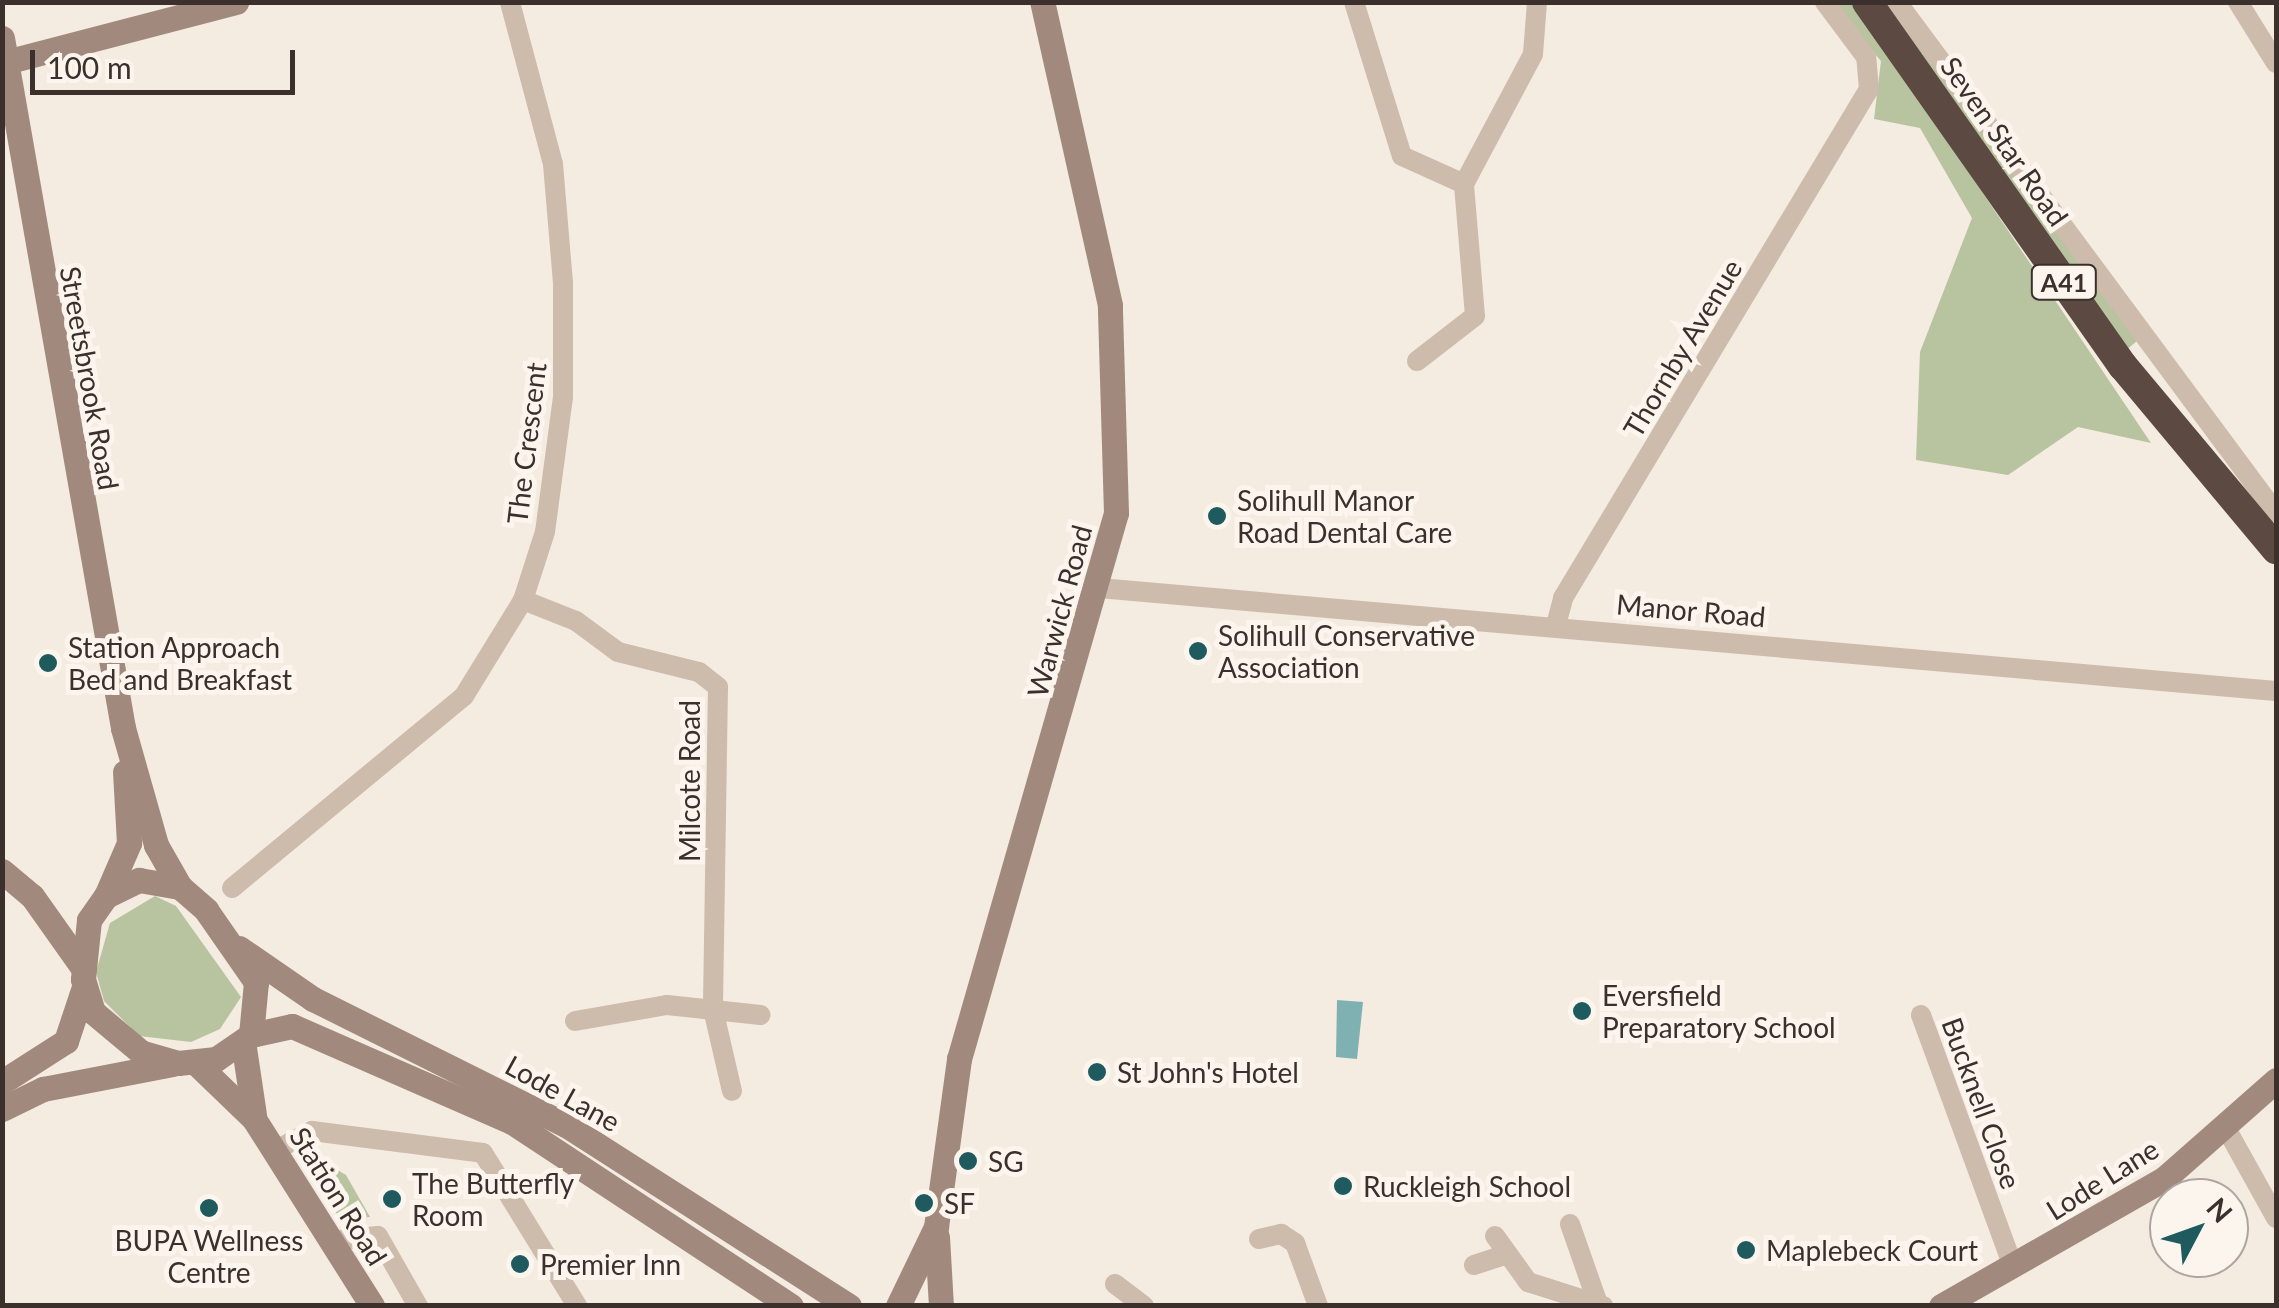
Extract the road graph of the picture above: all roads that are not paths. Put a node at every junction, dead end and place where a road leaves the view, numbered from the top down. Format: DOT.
graph roads {
  1 [pos="236,2"];
  2 [pos="510,2"];
  3 [pos="1042,2"];
  4 [pos="1354,2"];
  5 [pos="1537,2"];
  6 [pos="1825,2"];
  7 [pos="1868,2"];
  8 [pos="1896,2"];
  9 [pos="2238,2"];
  10 [pos="3,54"];
  11 [pos="2276,63"];
  12 [pos="1464,184"];
  13 [pos="2135,357"];
  14 [pos="1417,361"];
  15 [pos="2276,513"];
  16 [pos="2276,550"];
  17 [pos="1100,588"];
  18 [pos="522,600"];
  19 [pos="1556,625"];
  20 [pos="2276,691"];
  21 [pos="123,728"];
  22 [pos="2,871"];
  23 [pos="180,887"];
  24 [pos="232,888"];
  25 [pos="32,896"];
  26 [pos="101,901"];
  27 [pos="239,948"];
  28 [pos="83,978"];
  29 [pos="713,1009"];
  30 [pos="1921,1015"];
  31 [pos="760,1016"];
  32 [pos="575,1022"];
  33 [pos="247,1038"];
  34 [pos="188,1063"];
  35 [pos="92,1079"];
  36 [pos="2276,1080"];
  37 [pos="2,1082"];
  38 [pos="732,1092"];
  39 [pos="2,1110"];
  40 [pos="254,1118"];
  41 [pos="2,1128"];
  42 [pos="2227,1130"];
  43 [pos="276,1150"];
  44 [pos="2276,1218"];
  45 [pos="1570,1224"];
  46 [pos="936,1228"];
  47 [pos="1260,1239"];
  48 [pos="331,1241"];
  49 [pos="1474,1265"];
  50 [pos="2012,1266"];
  51 [pos="1115,1284"];
  52 [pos="1600,1303"];
  53 [pos="372,1306"];
  54 [pos="418,1306"];
  55 [pos="577,1306"];
  56 [pos="791,1306"];
  57 [pos="849,1306"];
  58 [pos="898,1306"];
  59 [pos="941,1306"];
  60 [pos="1144,1306"];
  61 [pos="1318,1306"];
  62 [pos="1941,1306"];
  1 -- 10 [label="main road"];
  2 -- 18 [label="street, The Crescent"];
  3 -- 17 [label="main road, Warwick Road"];
  4 -- 12 [label="street"];
  5 -- 12 [label="street"];
  6 -- 19 [label="street, Thornby Avenue"];
  7 -- 13 [label="highway, Seven Star Road / A41"];
  8 -- 13 [label="street, Seven Star Road"];
  9 -- 11 [label="street"];
  10 -- 21 [label="main road, Streetsbrook Road"];
  12 -- 14 [label="street"];
  13 -- 15 [label="street, Seven Star Road"];
  13 -- 16 [label="highway, Seven Star Road / A41"];
  17 -- 19 [label="street, Manor Road"];
  17 -- 46 [label="main road, Warwick Road"];
  18 -- 24 [label="street, The Crescent"];
  18 -- 29 [label="street, Milcote Road"];
  19 -- 20 [label="street, Manor Road"];
  21 -- 23 [label="main road, Streetsbrook Road"];
  21 -- 26 [label="main road, Streetsbrook Road"];
  22 -- 25 [label="main road"];
  23 -- 26 [label="main road"];
  23 -- 27 [label="main road"];
  25 -- 26 [label="main road"];
  25 -- 28 [label="main road"];
  26 -- 28 [label="main road"];
  27 -- 33 [label="main road"];
  27 -- 57 [label="main road, Lode Lane"];
  28 -- 34 [label="main road"];
  28 -- 37 [label="main road"];
  29 -- 31 [label="street"];
  29 -- 32 [label="street"];
  29 -- 38 [label="street, Milcote Road"];
  30 -- 50 [label="street, Bucknell Close"];
  33 -- 34 [label="main road"];
  33 -- 40 [label="main road, Station Road"];
  33 -- 56 [label="main road, Lode Lane"];
  34 -- 35 [label="main road"];
  34 -- 40 [label="main road, Station Road"];
  35 -- 39 [label="main road"];
  35 -- 41 [label="main road"];
  36 -- 42 [label="main road, Lode Lane"];
  40 -- 43 [label="main road, Station Road"];
  42 -- 44 [label="street"];
  42 -- 50 [label="main road, Lode Lane"];
  43 -- 48 [label="main road, Station Road"];
  43 -- 55 [label="street"];
  45 -- 52 [label="street"];
  46 -- 58 [label="main road, Warwick Road"];
  46 -- 59 [label="main road, Warwick Road"];
  47 -- 61 [label="street"];
  48 -- 53 [label="main road, Station Road"];
  48 -- 54 [label="street"];
  49 -- 52 [label="street"];
  50 -- 62 [label="main road, Lode Lane"];
  51 -- 60 [label="street"];
}
